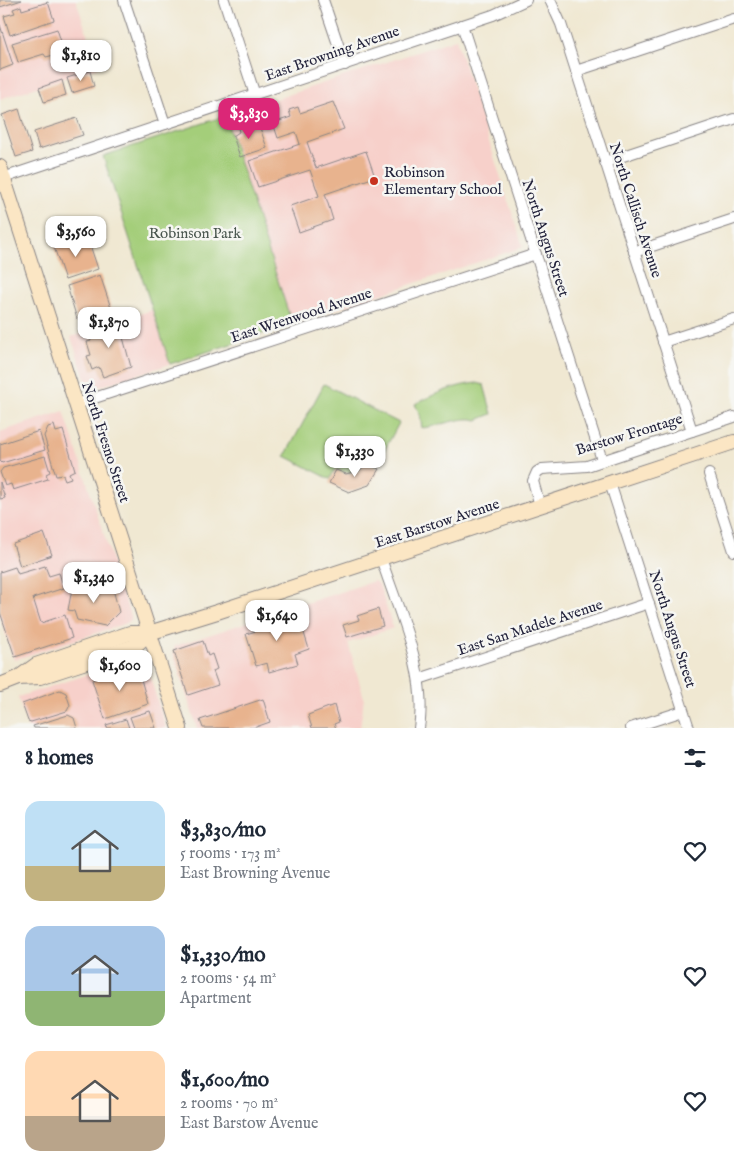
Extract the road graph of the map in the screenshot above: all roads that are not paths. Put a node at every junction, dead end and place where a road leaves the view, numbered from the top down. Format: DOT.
graph roads {
  1 [pos="124,0"];
  2 [pos="224,0"];
  3 [pos="323,0"];
  4 [pos="526,0"];
  5 [pos="550,0"];
  6 [pos="734,20"];
  7 [pos="462,25"];
  8 [pos="344,65"];
  9 [pos="576,71"];
  10 [pos="255,95"];
  11 [pos="734,119"];
  12 [pos="165,124"];
  13 [pos="605,162"];
  14 [pos="2,172"];
  15 [pos="734,219"];
  16 [pos="634,252"];
  17 [pos="536,254"];
  18 [pos="734,319"];
  19 [pos="663,342"];
  20 [pos="76,404"];
  21 [pos="734,417"];
  22 [pos="692,431"];
  23 [pos="734,442"];
  24 [pos="602,460"];
  25 [pos="710,474"];
  26 [pos="610,483"];
  27 [pos="540,506"];
  28 [pos="734,550"];
  29 [pos="381,558"];
  30 [pos="649,603"];
  31 [pos="149,633"];
  32 [pos="420,679"];
  33 [pos="0,685"];
  34 [pos="683,711"];
  35 [pos="180,728"];
  36 [pos="418,728"];
  37 [pos="631,728"];
  38 [pos="689,728"];
  1 -- 12 [label="street"];
  2 -- 10 [label="street"];
  3 -- 8 [label="street"];
  4 -- 7 [label="street, East Browning Avenue"];
  5 -- 9 [label="street, North Callisch Avenue"];
  6 -- 9 [label="street"];
  7 -- 8 [label="street, East Browning Avenue"];
  7 -- 17 [label="street, North Angus Street"];
  8 -- 10 [label="street, East Browning Avenue"];
  9 -- 13 [label="street, North Callisch Avenue"];
  10 -- 12 [label="street, East Browning Avenue"];
  11 -- 13 [label="street"];
  12 -- 14 [label="street, East Browning Avenue"];
  13 -- 16 [label="street, North Callisch Avenue"];
  14 -- 20 [label="main road, North Fresno Street"];
  15 -- 16 [label="street"];
  16 -- 19 [label="street, North Callisch Avenue"];
  17 -- 20 [label="street, East Wrenwood Avenue"];
  17 -- 24 [label="street, North Angus Street"];
  18 -- 19 [label="street"];
  19 -- 22 [label="street, North Callisch Avenue"];
  20 -- 31 [label="main road, North Fresno Street"];
  21 -- 22 [label="street, Barstow Frontage"];
  22 -- 24 [label="street, Barstow Frontage"];
  23 -- 26 [label="main road, East Barstow Avenue"];
  24 -- 27 [label="street, Barstow Frontage"];
  25 -- 28 [label="street"];
  26 -- 27 [label="main road, East Barstow Avenue"];
  26 -- 30 [label="street, North Angus Street"];
  27 -- 29 [label="main road, East Barstow Avenue"];
  29 -- 31 [label="main road, East Barstow Avenue"];
  29 -- 32 [label="street"];
  30 -- 32 [label="street, East San Madele Avenue"];
  30 -- 34 [label="street, North Angus Street"];
  31 -- 33 [label="main road, East Barstow Avenue"];
  31 -- 35 [label="main road, North Fresno Street"];
  32 -- 36 [label="street"];
  34 -- 37 [label="street"];
  34 -- 38 [label="street, North Angus Street"];
}
